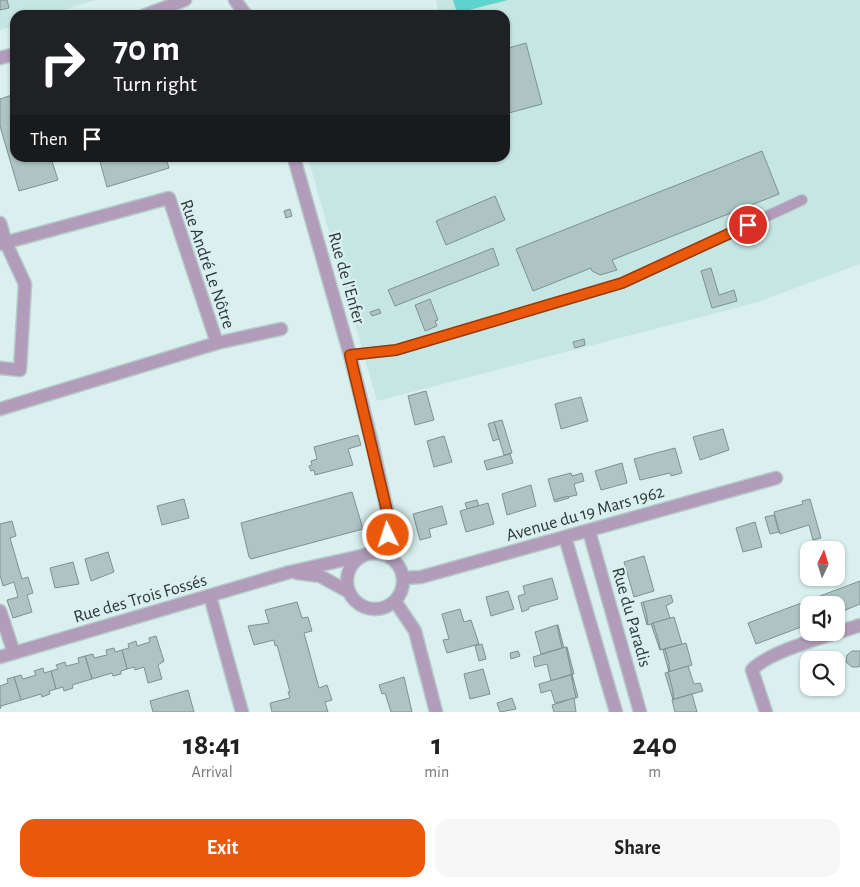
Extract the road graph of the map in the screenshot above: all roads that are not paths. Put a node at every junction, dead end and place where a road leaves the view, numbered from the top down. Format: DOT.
graph roads {
  1 [pos="185,0"];
  2 [pos="159,10"];
  3 [pos="295,162"];
  4 [pos="802,200"];
  5 [pos="0,223"];
  6 [pos="3,244"];
  7 [pos="280,329"];
  8 [pos="217,343"];
  9 [pos="350,355"];
  10 [pos="0,368"];
  11 [pos="0,409"];
  12 [pos="776,478"];
  13 [pos="589,530"];
  14 [pos="565,537"];
  15 [pos="384,554"];
  16 [pos="362,556"];
  17 [pos="290,572"];
  18 [pos="403,578"];
  19 [pos="349,592"];
  20 [pos="210,596"];
  21 [pos="394,601"];
  22 [pos="1,620"];
  23 [pos="860,625"];
  24 [pos="14,653"];
  25 [pos="0,657"];
  26 [pos="242,712"];
  27 [pos="436,712"];
  28 [pos="616,712"];
  29 [pos="640,712"];
  30 [pos="766,712"];
  1 -- 2 [label="street"];
  3 -- 9 [label="street, Rue de l'Enfer"];
  4 -- 9 [label="lane"];
  5 -- 6 [label="street"];
  6 -- 8 [label="street, Rue André Le Nôtre"];
  6 -- 10 [label="street"];
  7 -- 8 [label="street"];
  8 -- 11 [label="street, Rue André Le Nôtre"];
  9 -- 15 [label="street, Rue de l'Enfer"];
  12 -- 13 [label="street, Avenue du 19 Mars 1962"];
  13 -- 14 [label="street, Avenue du 19 Mars 1962"];
  13 -- 29 [label="street, Rue du Paradis"];
  14 -- 18 [label="street, Avenue du 19 Mars 1962"];
  14 -- 28 [label="street"];
  15 -- 16 [label="street"];
  15 -- 18 [label="street"];
  16 -- 17 [label="street, Rue des Trois Fossés"];
  16 -- 19 [label="street"];
  17 -- 19 [label="street, Rue des Trois Fossés"];
  17 -- 20 [label="street, Rue des Trois Fossés"];
  18 -- 21 [label="street"];
  19 -- 21 [label="street"];
  20 -- 24 [label="street, Rue des Trois Fossés"];
  20 -- 26 [label="street"];
  21 -- 27 [label="street"];
  22 -- 24 [label="street"];
  23 -- 30 [label="street"];
  24 -- 25 [label="street, Rue des Trois Fossés"];
}
